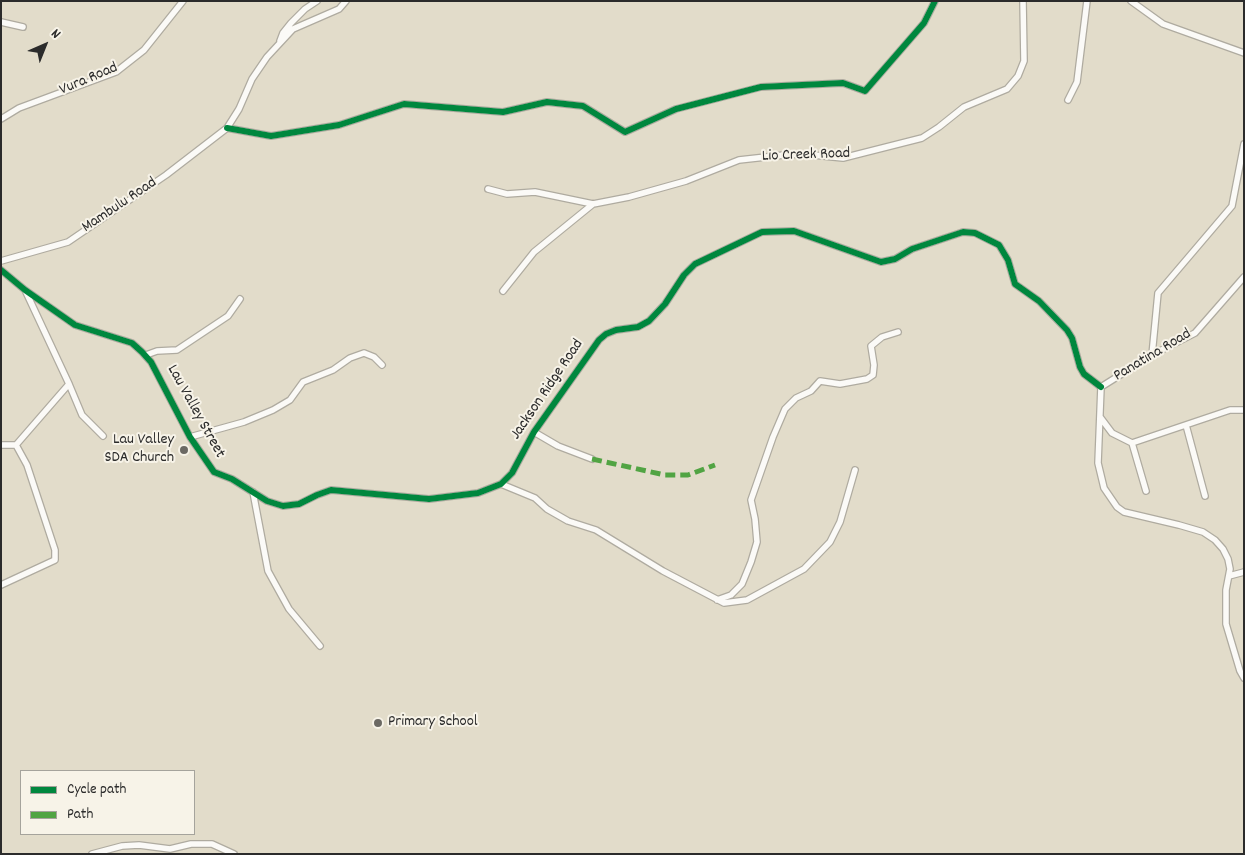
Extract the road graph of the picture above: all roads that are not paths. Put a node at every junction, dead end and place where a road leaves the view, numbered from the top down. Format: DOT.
graph roads {
  1 [pos="183,1"];
  2 [pos="316,1"];
  3 [pos="346,1"];
  4 [pos="935,1"];
  5 [pos="1023,1"];
  6 [pos="1087,1"];
  7 [pos="1131,1"];
  8 [pos="1,22"];
  9 [pos="23,27"];
  10 [pos="280,43"];
  11 [pos="1244,53"];
  12 [pos="1068,100"];
  13 [pos="1,119"];
  14 [pos="227,128"];
  15 [pos="1244,144"];
  16 [pos="488,188"];
  17 [pos="593,204"];
  18 [pos="1,261"];
  19 [pos="1,270"];
  20 [pos="1244,277"];
  21 [pos="25,290"];
  22 [pos="503,290"];
  23 [pos="240,299"];
  24 [pos="898,332"];
  25 [pos="1152,355"];
  26 [pos="146,356"];
  27 [pos="382,365"];
  28 [pos="69,384"];
  29 [pos="1101,387"];
  30 [pos="1244,410"];
  31 [pos="1100,417"];
  32 [pos="1186,425"];
  33 [pos="534,432"];
  34 [pos="103,436"];
  35 [pos="190,436"];
  36 [pos="1132,443"];
  37 [pos="1,445"];
  38 [pos="16,445"];
  39 [pos="592,459"];
  40 [pos="854,470"];
  41 [pos="501,484"];
  42 [pos="1146,491"];
  43 [pos="253,492"];
  44 [pos="1205,496"];
  45 [pos="1244,572"];
  46 [pos="1229,576"];
  47 [pos="1,586"];
  48 [pos="717,600"];
  49 [pos="320,646"];
  50 [pos="1244,678"];
  51 [pos="92,854"];
  52 [pos="234,854"];
  1 -- 13 [label="street, Vura Road"];
  2 -- 10 [label="street"];
  3 -- 10 [label="street"];
  4 -- 14 [label="street"];
  5 -- 17 [label="street, Lio Creek Road"];
  6 -- 12 [label="street"];
  7 -- 11 [label="street"];
  8 -- 9 [label="street"];
  10 -- 14 [label="street"];
  14 -- 18 [label="street, Mambulu Road"];
  15 -- 25 [label="street"];
  16 -- 17 [label="street"];
  17 -- 22 [label="street"];
  19 -- 21 [label="street, Lau Valley Street"];
  20 -- 25 [label="street, Panatina Road"];
  21 -- 26 [label="street, Lau Valley Street"];
  21 -- 28 [label="street"];
  23 -- 26 [label="street"];
  24 -- 48 [label="street"];
  25 -- 29 [label="street, Panatina Road"];
  26 -- 35 [label="street, Lau Valley Street"];
  27 -- 35 [label="street"];
  28 -- 34 [label="street"];
  28 -- 38 [label="street"];
  29 -- 31 [label="street"];
  29 -- 33 [label="street, Jackson Ridge Road"];
  30 -- 32 [label="street"];
  31 -- 36 [label="street"];
  31 -- 46 [label="street"];
  32 -- 36 [label="street"];
  32 -- 44 [label="street"];
  33 -- 39 [label="street"];
  33 -- 41 [label="street, Jackson Ridge Road"];
  35 -- 43 [label="street, Lau Valley Street"];
  36 -- 42 [label="street"];
  37 -- 38 [label="street"];
  38 -- 47 [label="street"];
  40 -- 48 [label="street"];
  41 -- 43 [label="street, Lau Valley Street"];
  41 -- 48 [label="street"];
  43 -- 49 [label="street"];
  45 -- 46 [label="street"];
  46 -- 50 [label="street"];
  51 -- 52 [label="street"];
}
